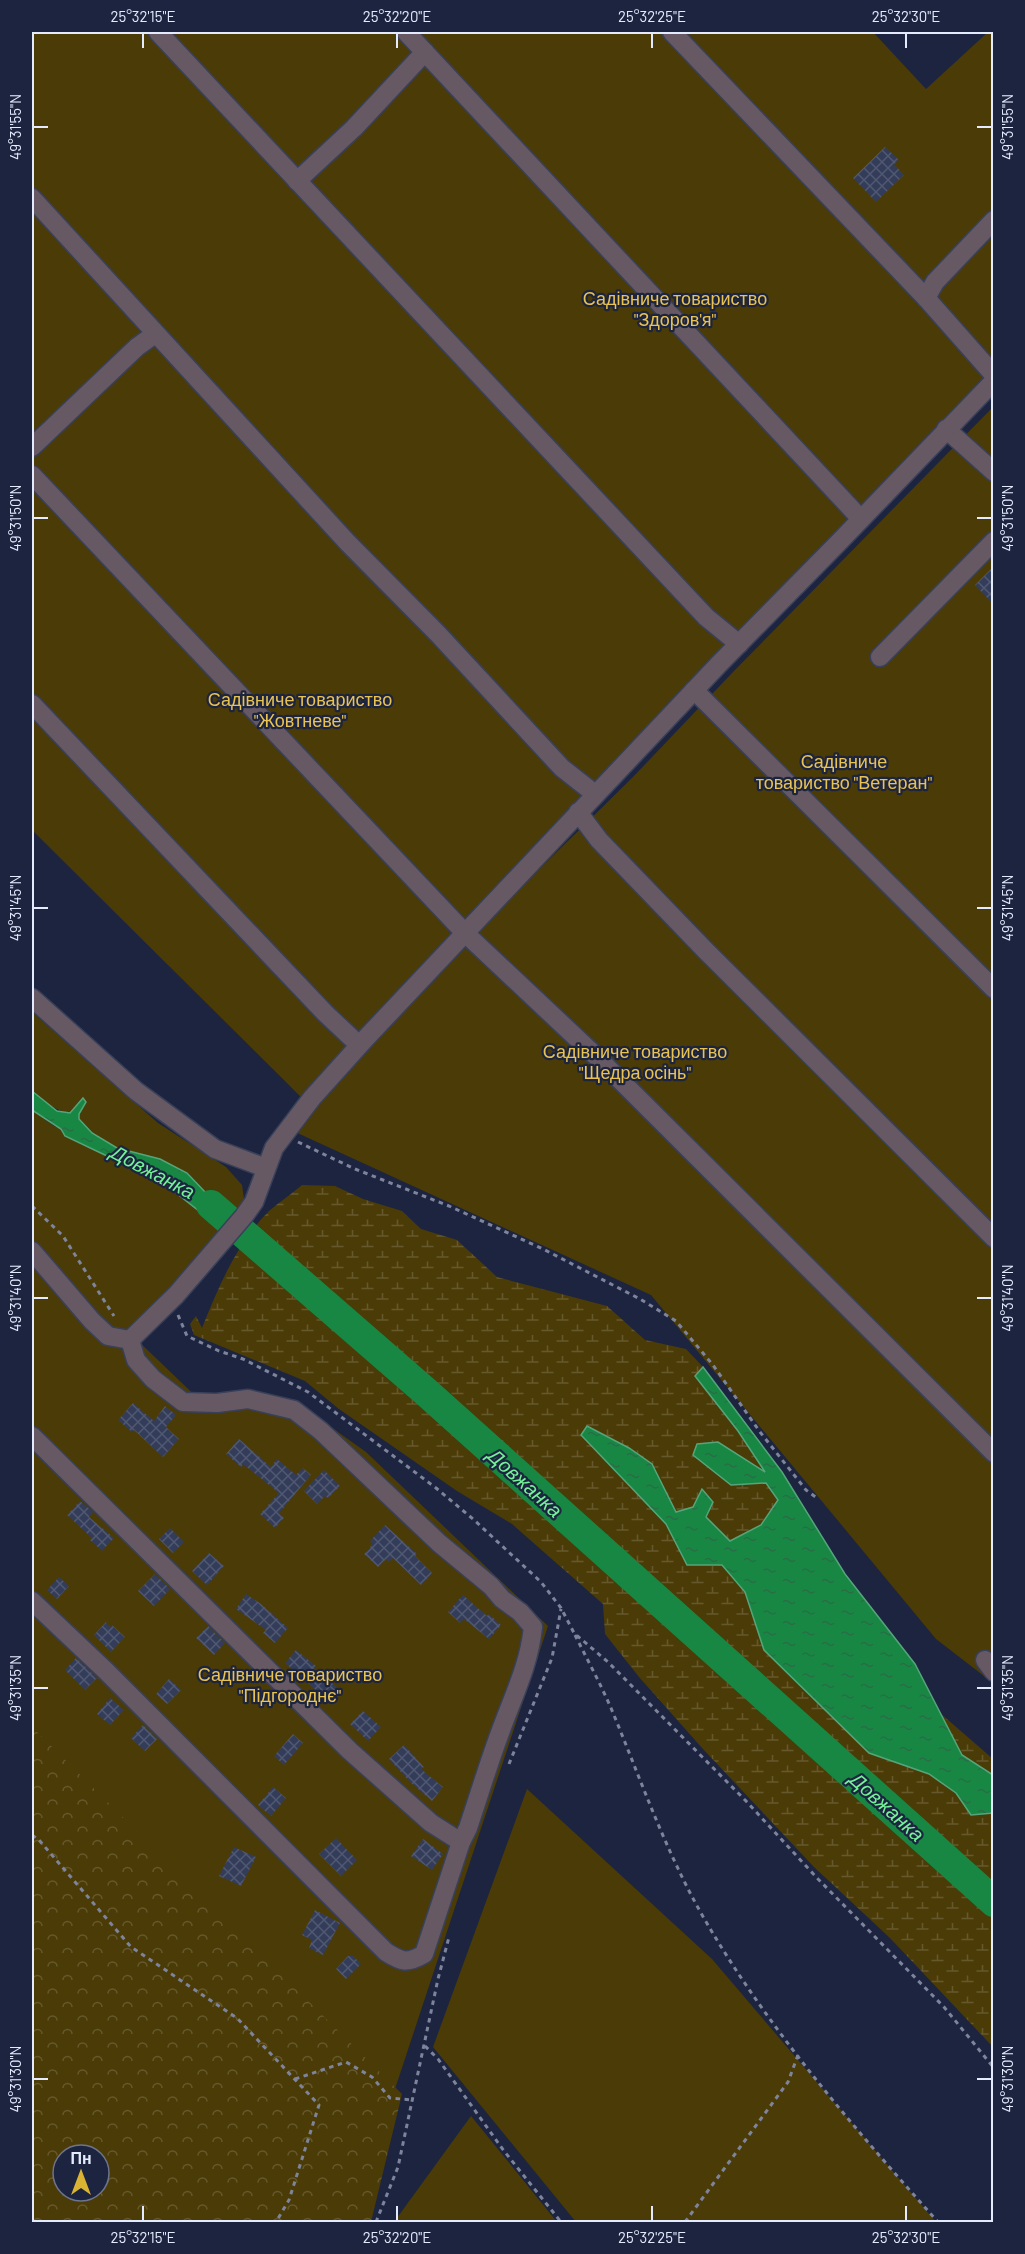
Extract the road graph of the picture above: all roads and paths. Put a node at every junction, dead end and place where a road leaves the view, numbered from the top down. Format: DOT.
graph roads {
  1 [pos="158,32"];
  2 [pos="406,32"];
  3 [pos="672,32"];
  4 [pos="425,52"];
  5 [pos="297,181"];
  6 [pos="32,198"];
  7 [pos="993,220"];
  8 [pos="926,298"];
  9 [pos="155,334"];
  10 [pos="993,375"];
  11 [pos="993,381"];
  12 [pos="946,429"];
  13 [pos="32,447"];
  14 [pos="993,472"];
  15 [pos="32,475"];
  16 [pos="861,519"];
  17 [pos="993,541"];
  18 [pos="739,644"];
  19 [pos="880,657"];
  20 [pos="694,690"];
  21 [pos="32,704"];
  22 [pos="595,794"];
  23 [pos="578,812"];
  24 [pos="465,933"];
  25 [pos="993,989"];
  26 [pos="32,998"];
  27 [pos="359,1045"];
  28 [pos="285,1134"];
  29 [pos="266,1168"];
  30 [pos="32,1206"];
  31 [pos="993,1238"];
  32 [pos="32,1251"];
  33 [pos="176,1295"];
  34 [pos="130,1340"];
  35 [pos="32,1436"];
  36 [pos="993,1453"];
  37 [pos="817,1498"];
  38 [pos="32,1601"];
  39 [pos="561,1608"];
  40 [pos="574,1633"];
  41 [pos="508,1767"];
  42 [pos="32,1835"];
  43 [pos="461,1842"];
  44 [pos="451,1933"];
  45 [pos="424,2046"];
  46 [pos="798,2055"];
  47 [pos="993,2068"];
  48 [pos="295,2079"];
  49 [pos="413,2100"];
  50 [pos="276,2223"];
  51 [pos="376,2223"];
  52 [pos="561,2223"];
  53 [pos="685,2223"];
  54 [pos="938,2223"];
  1 -- 5 [label="street"];
  2 -- 4 [label="street"];
  3 -- 8 [label="street"];
  4 -- 5 [label="street"];
  4 -- 16 [label="street"];
  5 -- 18 [label="street"];
  6 -- 9 [label="street"];
  7 -- 8 [label="street"];
  8 -- 10 [label="street"];
  9 -- 13 [label="street"];
  9 -- 22 [label="street"];
  11 -- 12 [label="street"];
  12 -- 14 [label="street"];
  12 -- 16 [label="street"];
  15 -- 24 [label="street"];
  16 -- 18 [label="street"];
  17 -- 19 [label="street"];
  18 -- 20 [label="street"];
  20 -- 22 [label="street"];
  20 -- 25 [label="street"];
  21 -- 27 [label="street"];
  22 -- 23 [label="street"];
  23 -- 24 [label="street"];
  23 -- 31 [label="street"];
  24 -- 27 [label="street"];
  24 -- 36 [label="street"];
  26 -- 29 [label="street"];
  27 -- 28 [label="street"];
  28 -- 29 [label="street"];
  28 -- 37 [label="path"];
  29 -- 33 [label="street"];
  30 -- 34 [label="path"];
  32 -- 34 [label="street"];
  33 -- 34 [label="street"];
  33 -- 39 [label="path"];
  34 -- 43 [label="street"];
  35 -- 43 [label="street"];
  38 -- 43 [label="street"];
  39 -- 40 [label="path"];
  39 -- 41 [label="path"];
  40 -- 46 [label="path"];
  40 -- 47 [label="path"];
  42 -- 48 [label="path"];
  44 -- 45 [label="path"];
  45 -- 49 [label="path"];
  45 -- 52 [label="path"];
  46 -- 53 [label="path"];
  46 -- 54 [label="path"];
  48 -- 49 [label="path"];
  48 -- 50 [label="path"];
  49 -- 51 [label="path"];
}
